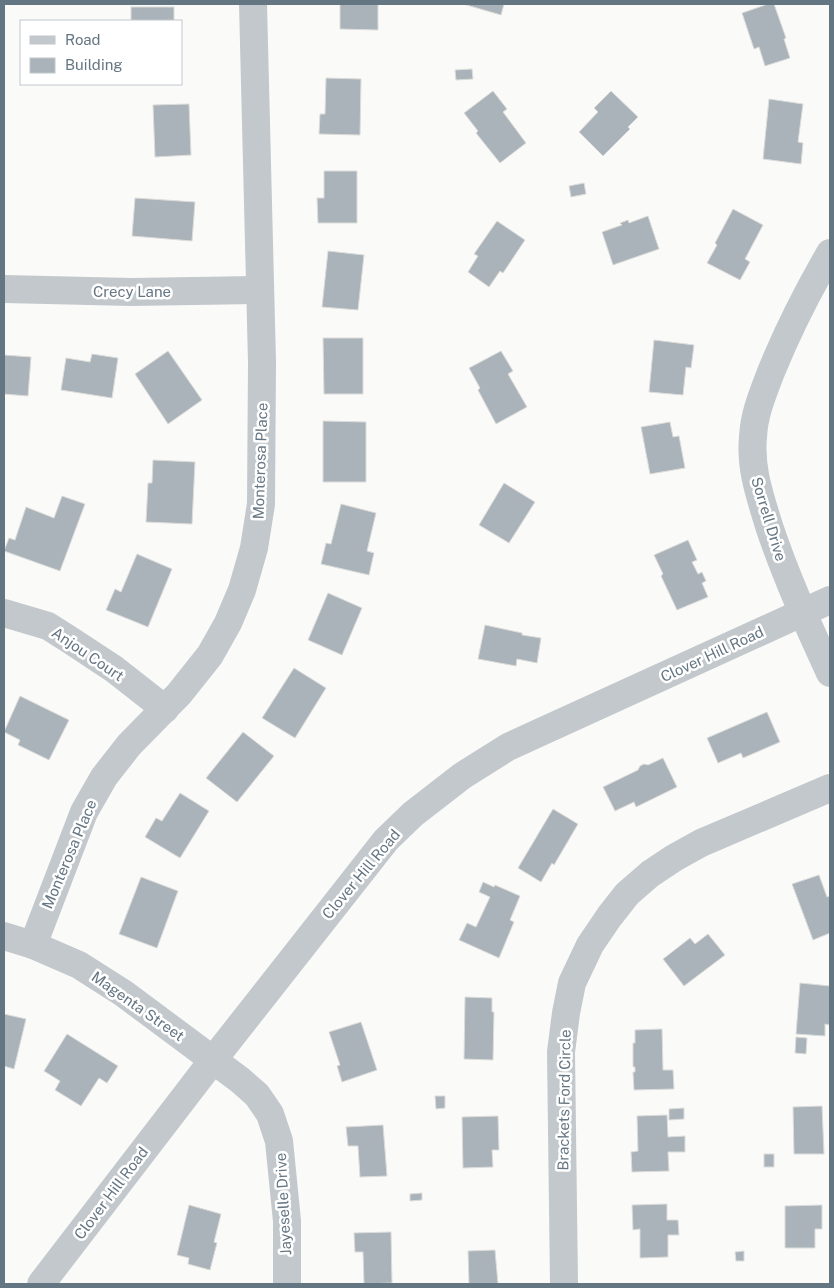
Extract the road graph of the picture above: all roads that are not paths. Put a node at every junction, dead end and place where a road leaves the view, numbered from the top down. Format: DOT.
graph roads {
  1 [pos="253,4"];
  2 [pos="830,253"];
  3 [pos="4,289"];
  4 [pos="260,290"];
  5 [pos="830,600"];
  6 [pos="4,612"];
  7 [pos="802,613"];
  8 [pos="830,673"];
  9 [pos="165,709"];
  10 [pos="830,788"];
  11 [pos="4,936"];
  12 [pos="33,945"];
  13 [pos="213,1060"];
  14 [pos="41,1284"];
  15 [pos="286,1284"];
  16 [pos="564,1284"];
  1 -- 4 [label="street, Monterosa Place"];
  2 -- 7 [label="street, Sorrell Drive"];
  3 -- 4 [label="street, Crecy Lane"];
  4 -- 9 [label="street, Monterosa Place"];
  5 -- 7 [label="street, Clover Hill Road"];
  6 -- 9 [label="street, Anjou Court"];
  7 -- 8 [label="street, Sorrell Drive"];
  7 -- 13 [label="street, Clover Hill Road"];
  9 -- 12 [label="street, Monterosa Place"];
  10 -- 16 [label="street, Brackets Ford Circle"];
  11 -- 12 [label="street, Magenta Street"];
  12 -- 13 [label="street, Magenta Street"];
  13 -- 14 [label="street, Clover Hill Road"];
  13 -- 15 [label="street, Jayeselle Drive"];
}
